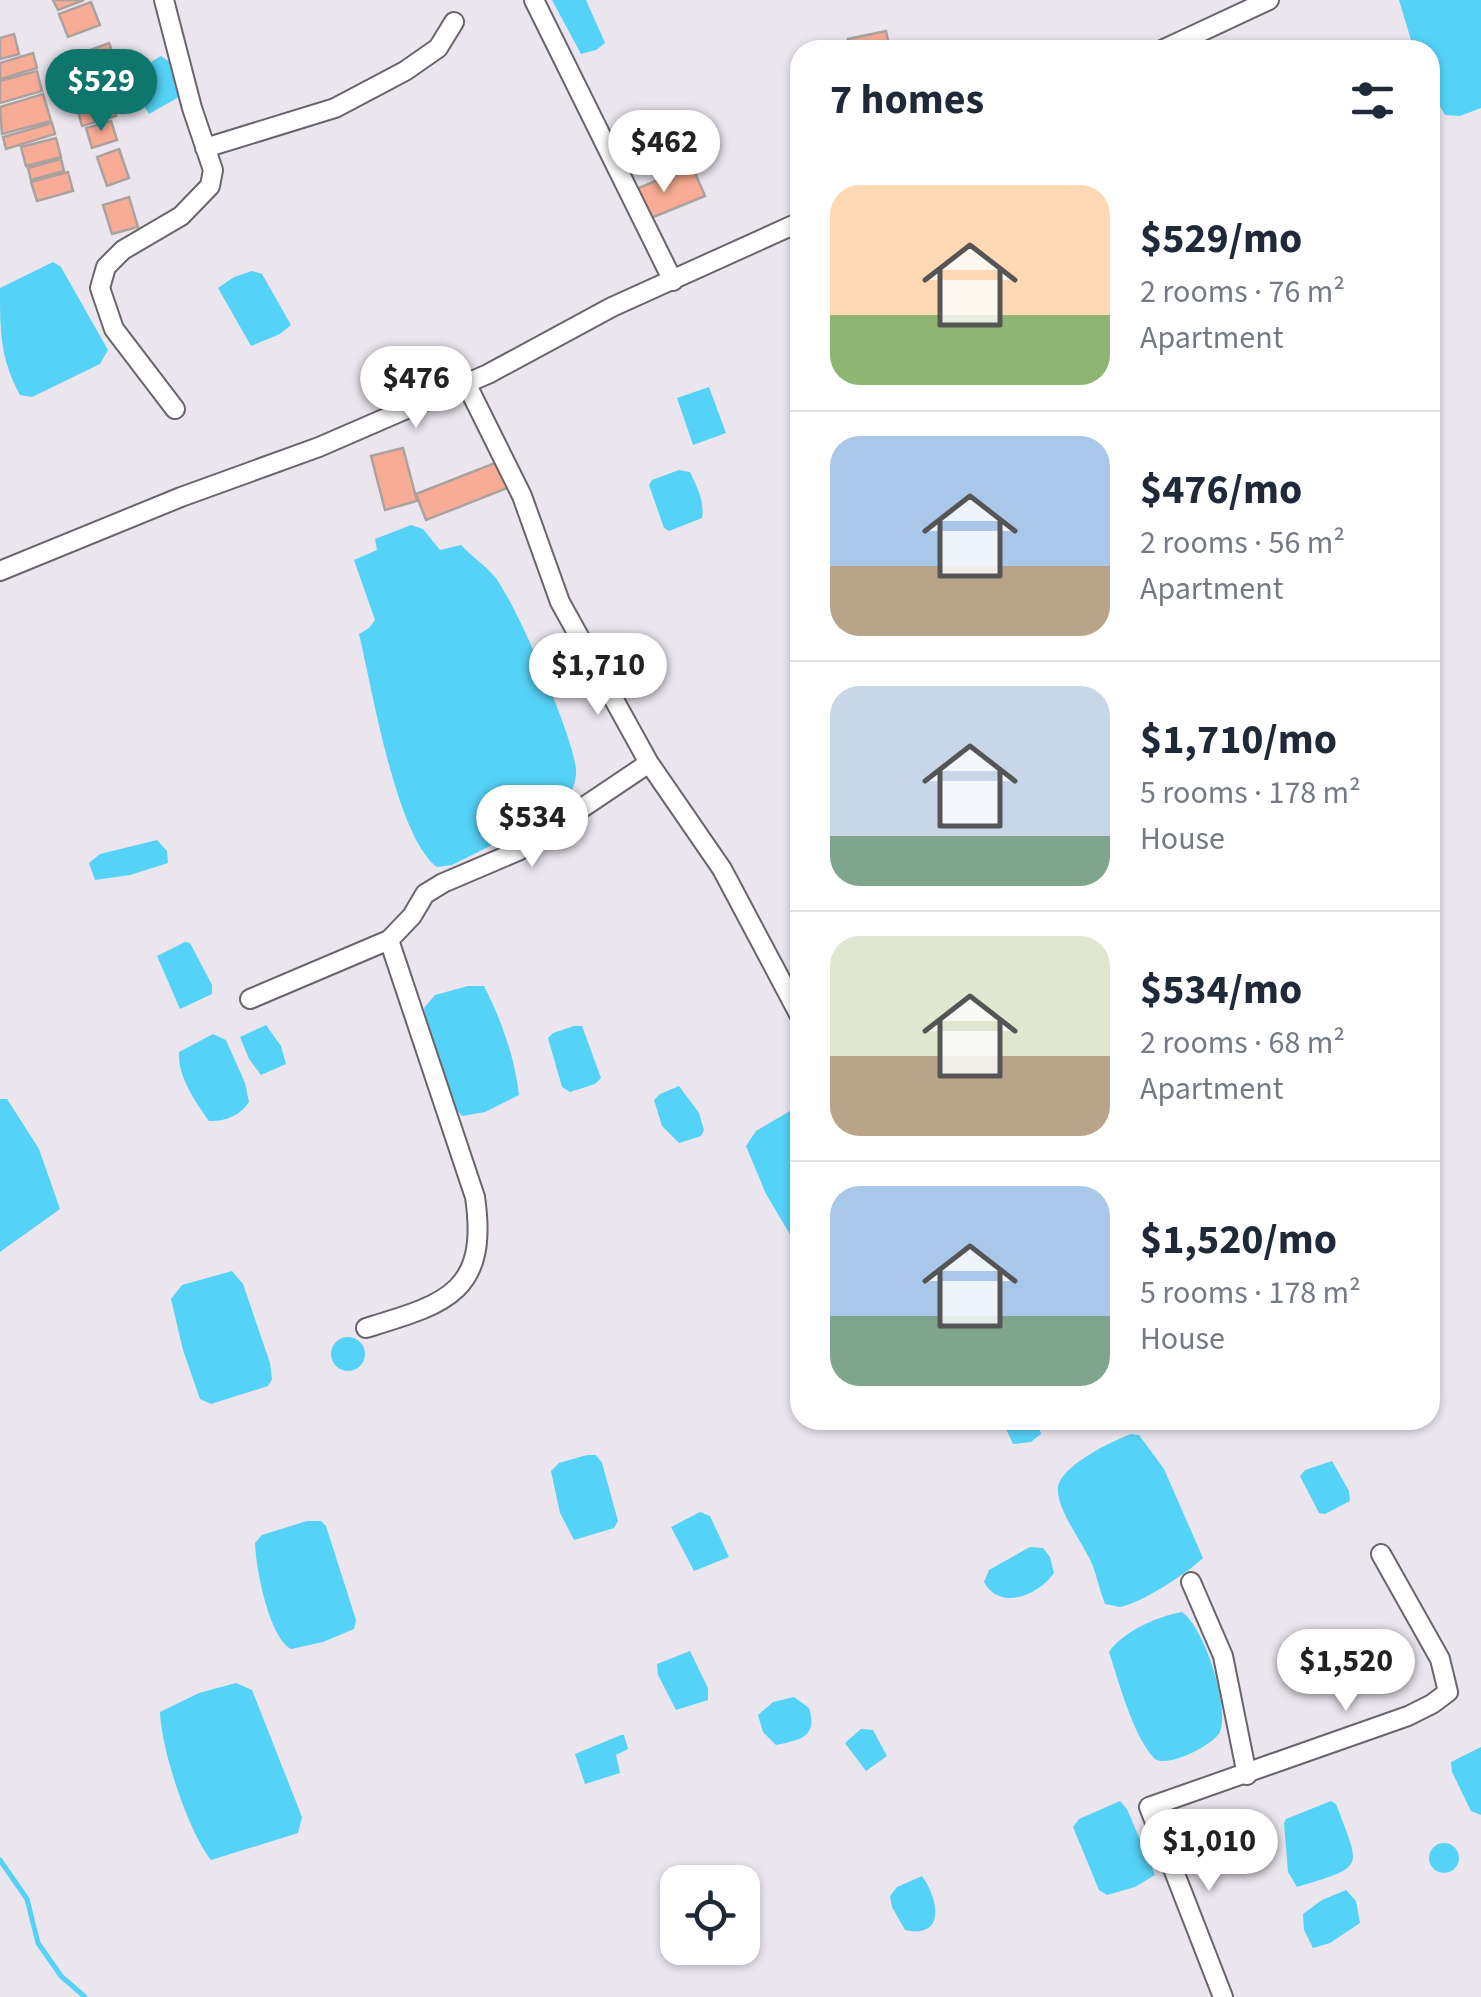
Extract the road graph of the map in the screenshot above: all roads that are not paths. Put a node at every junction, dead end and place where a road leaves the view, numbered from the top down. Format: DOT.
graph roads {
  1 [pos="164,0"];
  2 [pos="534,0"];
  3 [pos="1269,0"];
  4 [pos="454,22"];
  5 [pos="1183,40"];
  6 [pos="206,148"];
  7 [pos="790,227"];
  8 [pos="673,281"];
  9 [pos="466,384"];
  10 [pos="175,409"];
  11 [pos="0,570"];
  12 [pos="649,763"];
  13 [pos="389,940"];
  14 [pos="790,997"];
  15 [pos="250,999"];
  16 [pos="366,1328"];
  17 [pos="1381,1554"];
  18 [pos="1191,1582"];
  19 [pos="1247,1775"];
  20 [pos="1223,1997"];
  1 -- 6 [label="street"];
  2 -- 8 [label="street"];
  3 -- 5 [label="street"];
  4 -- 6 [label="street"];
  6 -- 10 [label="street"];
  7 -- 8 [label="street"];
  8 -- 9 [label="street"];
  9 -- 11 [label="street"];
  9 -- 12 [label="street"];
  12 -- 13 [label="street"];
  12 -- 14 [label="street"];
  13 -- 15 [label="street"];
  13 -- 16 [label="street"];
  17 -- 19 [label="street"];
  18 -- 19 [label="street"];
  19 -- 20 [label="street"];
}
